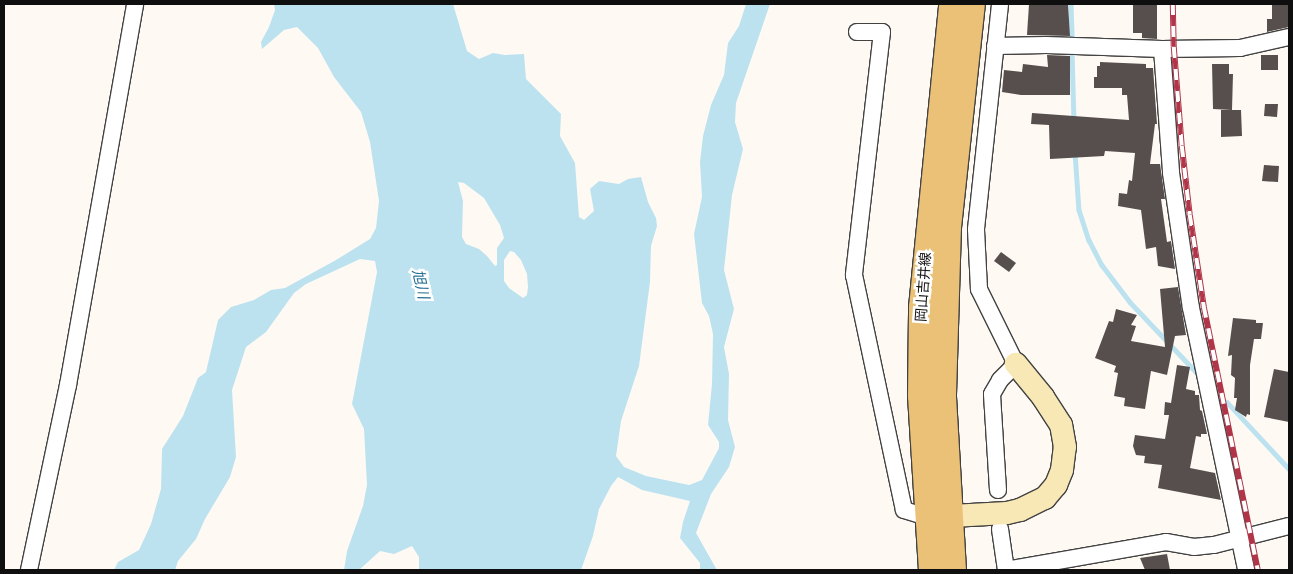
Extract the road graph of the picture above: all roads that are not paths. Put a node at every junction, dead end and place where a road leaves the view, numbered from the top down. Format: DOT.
graph roads {
  1 [pos="135,4"];
  2 [pos="951,4"];
  3 [pos="972,4"];
  4 [pos="1000,4"];
  5 [pos="857,32"];
  6 [pos="1289,37"];
  7 [pos="995,46"];
  8 [pos="1162,48"];
  9 [pos="1016,364"];
  10 [pos="998,490"];
  11 [pos="938,516"];
  12 [pos="1289,526"];
  13 [pos="1000,528"];
  14 [pos="1239,539"];
  15 [pos="29,570"];
  16 [pos="931,570"];
  17 [pos="953,570"];
  18 [pos="1006,570"];
  19 [pos="1246,570"];
  1 -- 15 [label="street"];
  2 -- 11 [label="main road, 岡山吉井線"];
  3 -- 11 [label="main road, 岡山吉井線"];
  4 -- 7 [label="street"];
  5 -- 11 [label="street"];
  6 -- 8 [label="street"];
  7 -- 8 [label="street"];
  7 -- 9 [label="street"];
  8 -- 14 [label="street"];
  9 -- 10 [label="street"];
  9 -- 11 [label="street"];
  11 -- 16 [label="main road, 岡山吉井線"];
  11 -- 17 [label="main road, 岡山吉井線"];
  12 -- 14 [label="street"];
  13 -- 18 [label="street"];
  14 -- 18 [label="street"];
  14 -- 19 [label="street"];
}
